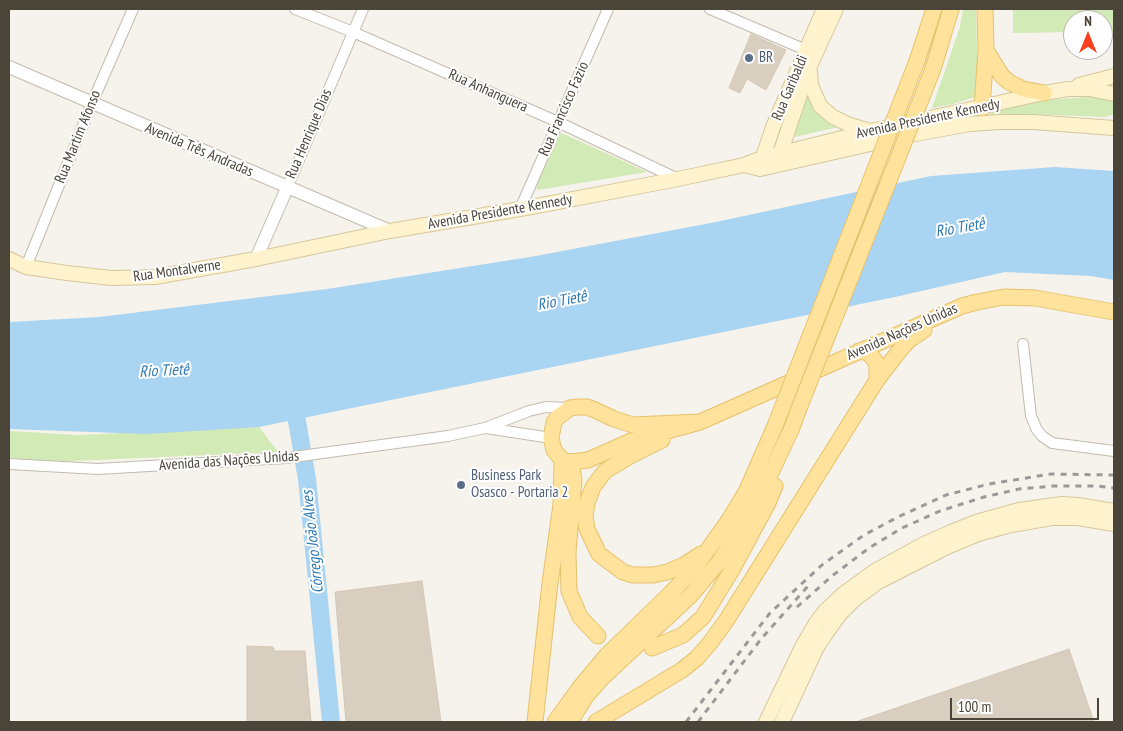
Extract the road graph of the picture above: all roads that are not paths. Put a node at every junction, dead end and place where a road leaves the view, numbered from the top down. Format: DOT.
graph roads {
  1 [pos="133,9"];
  2 [pos="295,9"];
  3 [pos="363,9"];
  4 [pos="608,9"];
  5 [pos="824,9"];
  6 [pos="836,9"];
  7 [pos="951,9"];
  8 [pos="985,9"];
  9 [pos="714,10"];
  10 [pos="933,10"];
  11 [pos="353,32"];
  12 [pos="806,50"];
  13 [pos="986,50"];
  14 [pos="9,67"];
  15 [pos="809,68"];
  16 [pos="1114,76"];
  17 [pos="1068,89"];
  18 [pos="1044,93"];
  19 [pos="1114,94"];
  20 [pos="92,103"];
  21 [pos="982,108"];
  22 [pos="558,122"];
  23 [pos="970,124"];
  24 [pos="1114,128"];
  25 [pos="870,131"];
  26 [pos="778,160"];
  27 [pos="761,164"];
  28 [pos="678,180"];
  29 [pos="287,188"];
  30 [pos="520,209"];
  31 [pos="390,231"];
  32 [pos="9,259"];
  33 [pos="256,260"];
  34 [pos="26,266"];
  35 [pos="962,306"];
  36 [pos="1114,312"];
  37 [pos="1023,344"];
  38 [pos="859,351"];
  39 [pos="877,380"];
  40 [pos="570,408"];
  41 [pos="614,420"];
  42 [pos="700,422"];
  43 [pos="486,428"];
  44 [pos="791,430"];
  45 [pos="551,438"];
  46 [pos="623,444"];
  47 [pos="1114,451"];
  48 [pos="567,461"];
  49 [pos="618,463"];
  50 [pos="9,464"];
  51 [pos="1114,511"];
  52 [pos="1114,524"];
  53 [pos="710,548"];
  54 [pos="598,636"];
  55 [pos="652,648"];
  56 [pos="535,722"];
  57 [pos="554,722"];
  58 [pos="570,722"];
  59 [pos="596,722"];
  60 [pos="766,722"];
  61 [pos="782,722"];
  1 -- 20 [label="street, Rua Martim Afonso"];
  2 -- 11 [label="street, Rua Anhanguera"];
  3 -- 11 [label="street, Rua Henrique Dias"];
  4 -- 22 [label="street, Rua Francisco Fazio"];
  5 -- 12 [label="main road, Rua Garibaldi"];
  6 -- 15 [label="main road, Rua Garibaldi"];
  7 -- 44 [label="main road, bridge"];
  8 -- 13 [label="main road"];
  9 -- 12 [label="street"];
  10 -- 53 [label="main road, bridge"];
  11 -- 22 [label="street, Rua Anhanguera"];
  11 -- 29 [label="street, Rua Henrique Dias"];
  12 -- 27 [label="main road, Rua Garibaldi"];
  13 -- 18 [label="main road"];
  13 -- 21 [label="main road"];
  14 -- 20 [label="street, Avenida Três Andradas"];
  15 -- 25 [label="main road"];
  15 -- 26 [label="main road, Rua Garibaldi"];
  16 -- 17 [label="main road"];
  17 -- 18 [label="main road, Avenida Presidente Kennedy"];
  17 -- 19 [label="main road, Avenida Presidente Kennedy"];
  18 -- 21 [label="main road, Avenida Presidente Kennedy"];
  20 -- 29 [label="street, Avenida Três Andradas"];
  20 -- 34 [label="street, Rua Martim Afonso"];
  21 -- 23 [label="main road"];
  21 -- 25 [label="main road, Avenida Presidente Kennedy"];
  22 -- 28 [label="street, Rua Anhanguera"];
  22 -- 30 [label="street, Rua Francisco Fazio"];
  23 -- 24 [label="main road, Avenida Presidente Kennedy"];
  23 -- 26 [label="main road, Avenida Presidente Kennedy"];
  25 -- 26 [label="main road, Avenida Presidente Kennedy"];
  26 -- 27 [label="main road, Avenida Presidente Kennedy"];
  27 -- 28 [label="main road, Avenida Presidente Kennedy"];
  28 -- 30 [label="main road, Avenida Presidente Kennedy"];
  29 -- 31 [label="street, Avenida Três Andradas"];
  29 -- 33 [label="street, Rua Henrique Dias"];
  30 -- 31 [label="main road, Avenida Presidente Kennedy"];
  31 -- 33 [label="main road, Avenida Presidente Kennedy"];
  32 -- 34 [label="main road, Rua Montalverne"];
  33 -- 34 [label="main road, Rua Montalverne"];
  35 -- 36 [label="main road, Avenida Nações Unidas"];
  35 -- 38 [label="main road, Avenida Nações Unidas"];
  35 -- 39 [label="main road"];
  37 -- 47 [label="street"];
  38 -- 39 [label="main road"];
  38 -- 42 [label="main road, Avenida Nações Unidas"];
  39 -- 59 [label="main road"];
  40 -- 41 [label="main road, Avenida Nações Unidas"];
  40 -- 43 [label="street"];
  40 -- 45 [label="main road"];
  41 -- 42 [label="main road, Avenida Nações Unidas"];
  41 -- 46 [label="main road"];
  42 -- 46 [label="main road, Avenida Nações Unidas"];
  42 -- 49 [label="main road"];
  43 -- 45 [label="street"];
  43 -- 50 [label="street, Avenida das Nações Unidas"];
  44 -- 55 [label="main road"];
  44 -- 58 [label="main road"];
  45 -- 48 [label="main road"];
  46 -- 48 [label="main road, Avenida Nações Unidas"];
  46 -- 49 [label="main road"];
  48 -- 54 [label="main road"];
  48 -- 56 [label="main road"];
  49 -- 53 [label="main road"];
  51 -- 60 [label="main road"];
  52 -- 61 [label="main road"];
  53 -- 57 [label="main road"];
}
